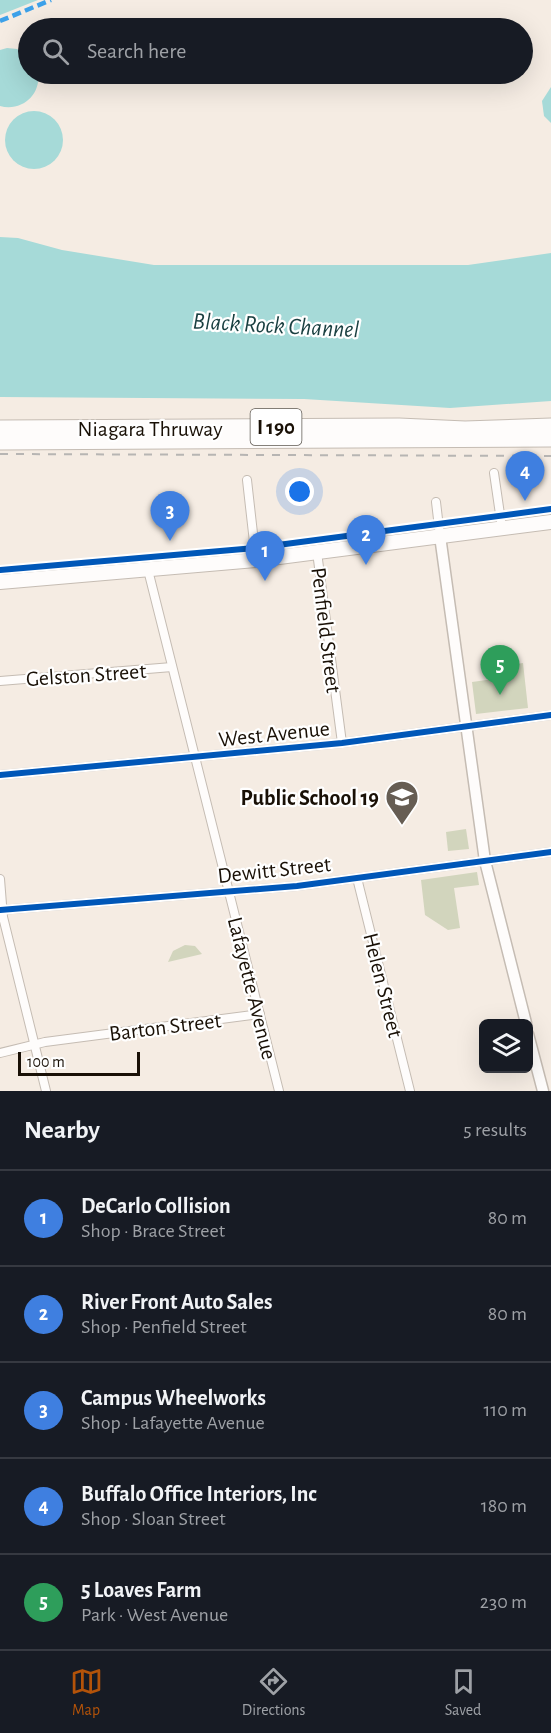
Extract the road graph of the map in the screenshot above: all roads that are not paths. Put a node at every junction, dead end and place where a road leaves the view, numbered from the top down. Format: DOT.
graph roads {
  1 [pos="551,426"];
  2 [pos="0,428"];
  3 [pos="551,439"];
  4 [pos="0,442"];
  5 [pos="494,473"];
  6 [pos="247,480"];
  7 [pos="436,502"];
  8 [pos="551,522"];
  9 [pos="502,528"];
  10 [pos="440,536"];
  11 [pos="317,552"];
  12 [pos="256,560"];
  13 [pos="148,570"];
  14 [pos="0,582"];
  15 [pos="172,667"];
  16 [pos="0,681"];
  17 [pos="551,716"];
  18 [pos="466,727"];
  19 [pos="342,743"];
  20 [pos="195,759"];
  21 [pos="0,775"];
  22 [pos="551,852"];
  23 [pos="485,861"];
  24 [pos="357,878"];
  25 [pos="0,879"];
  26 [pos="229,891"];
  27 [pos="1,910"];
  28 [pos="260,1014"];
  29 [pos="525,1019"];
  30 [pos="34,1044"];
  31 [pos="0,1053"];
  32 [pos="533,1053"];
  33 [pos="46,1091"];
  34 [pos="279,1091"];
  35 [pos="410,1091"];
  36 [pos="543,1091"];
  1 -- 2 [label="highway, Niagara Thruway / I 190"];
  3 -- 4 [label="highway, Niagara Thruway / I 190"];
  5 -- 9 [label="street"];
  6 -- 12 [label="street"];
  7 -- 10 [label="street"];
  8 -- 9 [label="main road"];
  9 -- 10 [label="main road"];
  10 -- 11 [label="main road"];
  10 -- 18 [label="street"];
  11 -- 12 [label="main road"];
  11 -- 19 [label="street, Penfield Street"];
  12 -- 13 [label="main road"];
  13 -- 14 [label="main road"];
  13 -- 15 [label="street, Lafayette Avenue"];
  15 -- 16 [label="street, Gelston Street"];
  15 -- 20 [label="street, Lafayette Avenue"];
  17 -- 18 [label="street, West Avenue"];
  18 -- 19 [label="street, West Avenue"];
  18 -- 23 [label="street"];
  19 -- 20 [label="street, West Avenue"];
  20 -- 21 [label="street, West Avenue"];
  20 -- 26 [label="street, Lafayette Avenue"];
  22 -- 23 [label="street, Dewitt Street"];
  23 -- 24 [label="street, Dewitt Street"];
  23 -- 29 [label="street"];
  24 -- 26 [label="street, Dewitt Street"];
  24 -- 35 [label="street, Helen Street"];
  25 -- 27 [label="street"];
  26 -- 27 [label="street, Dewitt Street"];
  26 -- 28 [label="street, Lafayette Avenue"];
  27 -- 30 [label="street"];
  28 -- 30 [label="street, Barton Street"];
  28 -- 34 [label="street, Lafayette Avenue"];
  30 -- 31 [label="street, Barton Street"];
  30 -- 33 [label="street"];
  32 -- 36 [label="street"];
}
